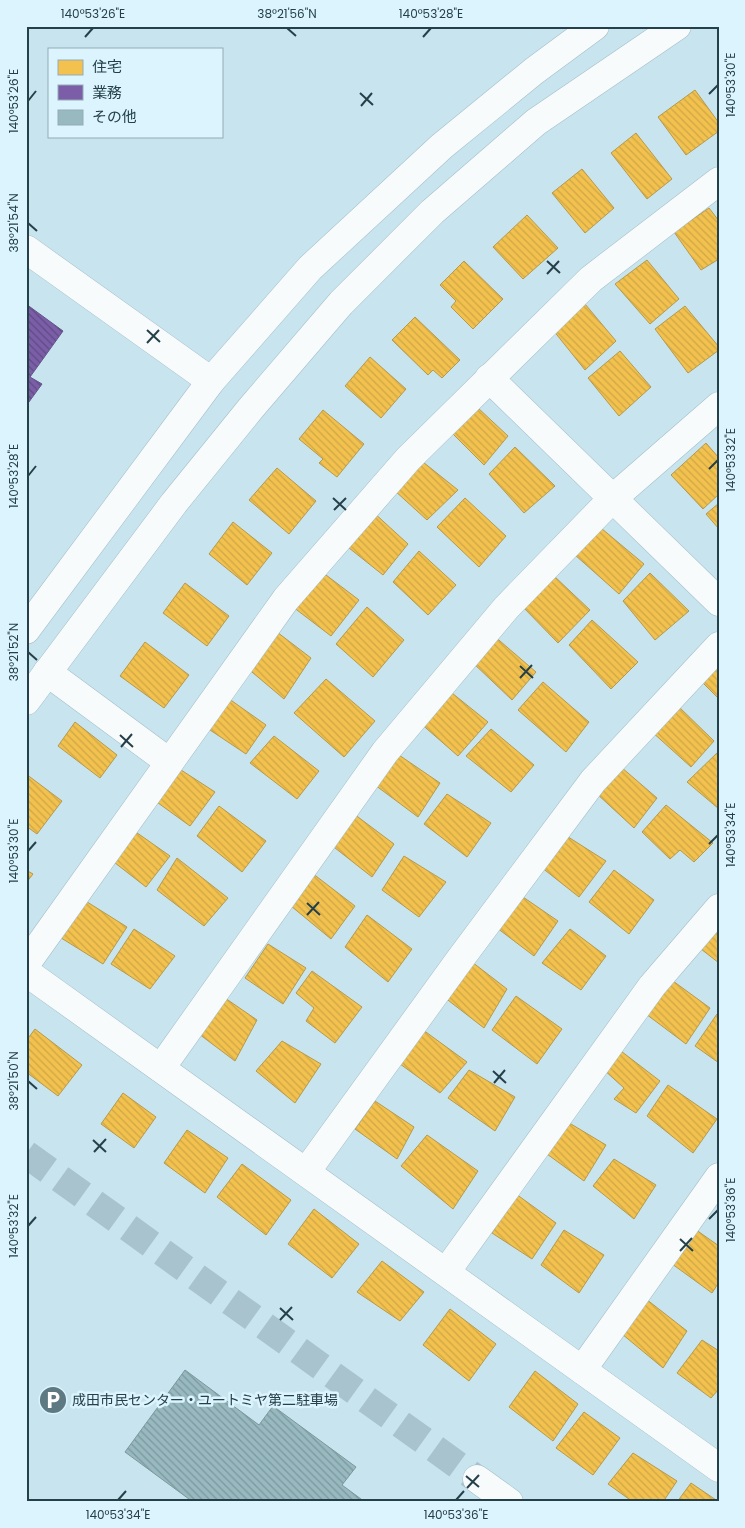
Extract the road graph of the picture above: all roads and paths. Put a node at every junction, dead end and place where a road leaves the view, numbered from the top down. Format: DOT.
graph roads {
  1 [pos="594,26"];
  2 [pos="677,26"];
  3 [pos="719,181"];
  4 [pos="26,249"];
  5 [pos="489,378"];
  6 [pos="212,382"];
  7 [pos="719,406"];
  8 [pos="612,499"];
  9 [pos="719,602"];
  10 [pos="26,630"];
  11 [pos="719,646"];
  12 [pos="47,672"];
  13 [pos="26,701"];
  14 [pos="169,762"];
  15 [pos="719,908"];
  16 [pos="26,964"];
  17 [pos="26,972"];
  18 [pos="161,1068"];
  19 [pos="306,1172"];
  20 [pos="719,1177"];
  21 [pos="446,1272"];
  22 [pos="582,1370"];
  23 [pos="717,1463"];
  24 [pos="477,1478"];
  25 [pos="510,1502"];
  1 -- 6 [label="street"];
  2 -- 12 [label="street"];
  3 -- 5 [label="street"];
  4 -- 6 [label="street"];
  5 -- 8 [label="street"];
  5 -- 14 [label="street"];
  6 -- 10 [label="street"];
  7 -- 8 [label="street"];
  8 -- 9 [label="street"];
  8 -- 18 [label="street"];
  11 -- 19 [label="street"];
  12 -- 13 [label="street"];
  12 -- 14 [label="street"];
  14 -- 16 [label="street"];
  15 -- 21 [label="street"];
  17 -- 18 [label="street"];
  18 -- 19 [label="street"];
  19 -- 21 [label="street"];
  20 -- 22 [label="street"];
  21 -- 22 [label="street"];
  22 -- 23 [label="street"];
  24 -- 25 [label="street"];
}
